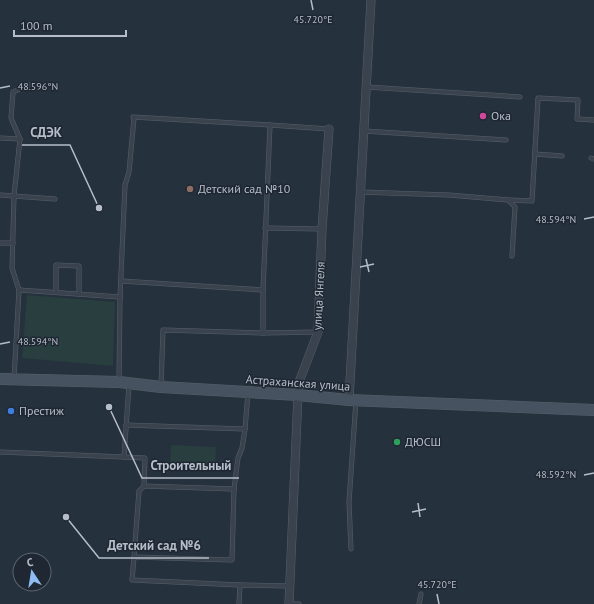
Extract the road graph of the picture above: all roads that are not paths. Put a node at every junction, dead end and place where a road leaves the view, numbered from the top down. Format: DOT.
graph roads {
  1 [pos="371,0"];
  2 [pos="29,85"];
  3 [pos="366,87"];
  4 [pos="520,97"];
  5 [pos="594,120"];
  6 [pos="270,125"];
  7 [pos="328,129"];
  8 [pos="364,131"];
  9 [pos="0,138"];
  10 [pos="20,139"];
  11 [pos="506,140"];
  12 [pos="535,154"];
  13 [pos="562,156"];
  14 [pos="360,192"];
  15 [pos="0,195"];
  16 [pos="14,196"];
  17 [pos="55,199"];
  18 [pos="508,200"];
  19 [pos="266,228"];
  20 [pos="322,229"];
  21 [pos="0,243"];
  22 [pos="13,243"];
  23 [pos="512,256"];
  24 [pos="121,281"];
  25 [pos="19,290"];
  26 [pos="263,290"];
  27 [pos="56,292"];
  28 [pos="79,294"];
  29 [pos="120,297"];
  30 [pos="318,332"];
  31 [pos="263,333"];
  32 [pos="0,378"];
  33 [pos="14,380"];
  34 [pos="124,383"];
  35 [pos="161,387"];
  36 [pos="248,392"];
  37 [pos="298,395"];
  38 [pos="353,400"];
  39 [pos="594,410"];
  40 [pos="126,425"];
  41 [pos="245,429"];
  42 [pos="0,452"];
  43 [pos="124,457"];
  44 [pos="144,486"];
  45 [pos="234,489"];
  46 [pos="351,549"];
  47 [pos="134,557"];
  48 [pos="240,585"];
  49 [pos="289,586"];
  50 [pos="421,594"];
  51 [pos="239,604"];
  52 [pos="289,604"];
  53 [pos="299,604"];
  54 [pos="419,604"];
  1 -- 3 [label="street"];
  2 -- 10 [label="lane"];
  3 -- 4 [label="lane"];
  3 -- 8 [label="street"];
  5 -- 12 [label="lane"];
  6 -- 7 [label="lane"];
  6 -- 19 [label="lane"];
  6 -- 24 [label="lane"];
  7 -- 20 [label="street, улица Янгеля"];
  8 -- 11 [label="lane"];
  8 -- 14 [label="street"];
  9 -- 10 [label="lane"];
  10 -- 16 [label="lane"];
  12 -- 13 [label="lane"];
  12 -- 18 [label="lane"];
  14 -- 18 [label="lane"];
  14 -- 38 [label="street"];
  15 -- 16 [label="lane"];
  16 -- 17 [label="lane"];
  16 -- 22 [label="lane"];
  18 -- 23 [label="lane"];
  19 -- 20 [label="lane"];
  19 -- 26 [label="lane"];
  20 -- 30 [label="street, улица Янгеля"];
  21 -- 22 [label="lane"];
  22 -- 25 [label="lane"];
  24 -- 26 [label="lane"];
  24 -- 29 [label="lane"];
  25 -- 27 [label="lane"];
  25 -- 33 [label="lane"];
  26 -- 31 [label="lane"];
  27 -- 28 [label="lane"];
  27 -- 28 [label="lane"];
  28 -- 29 [label="lane"];
  29 -- 34 [label="lane"];
  30 -- 31 [label="lane"];
  30 -- 37 [label="street, улица Янгеля"];
  31 -- 35 [label="lane"];
  32 -- 33 [label="street, Астраханская улица"];
  33 -- 34 [label="street, Астраханская улица"];
  34 -- 35 [label="street, Астраханская улица"];
  34 -- 40 [label="lane"];
  35 -- 36 [label="street, Астраханская улица"];
  36 -- 37 [label="street, Астраханская улица"];
  36 -- 41 [label="lane"];
  37 -- 38 [label="street, Астраханская улица"];
  37 -- 49 [label="street, улица Янгеля"];
  38 -- 39 [label="street, Астраханская улица"];
  38 -- 46 [label="lane"];
  40 -- 41 [label="lane"];
  40 -- 43 [label="lane"];
  41 -- 45 [label="lane"];
  42 -- 43 [label="lane"];
  43 -- 44 [label="lane"];
  44 -- 45 [label="lane"];
  44 -- 47 [label="lane"];
  45 -- 47 [label="lane"];
  47 -- 48 [label="lane"];
  48 -- 49 [label="lane"];
  48 -- 51 [label="lane"];
  49 -- 52 [label="street, улица Янгеля"];
  50 -- 54 [label="lane"];
  52 -- 53 [label="lane"];
}
